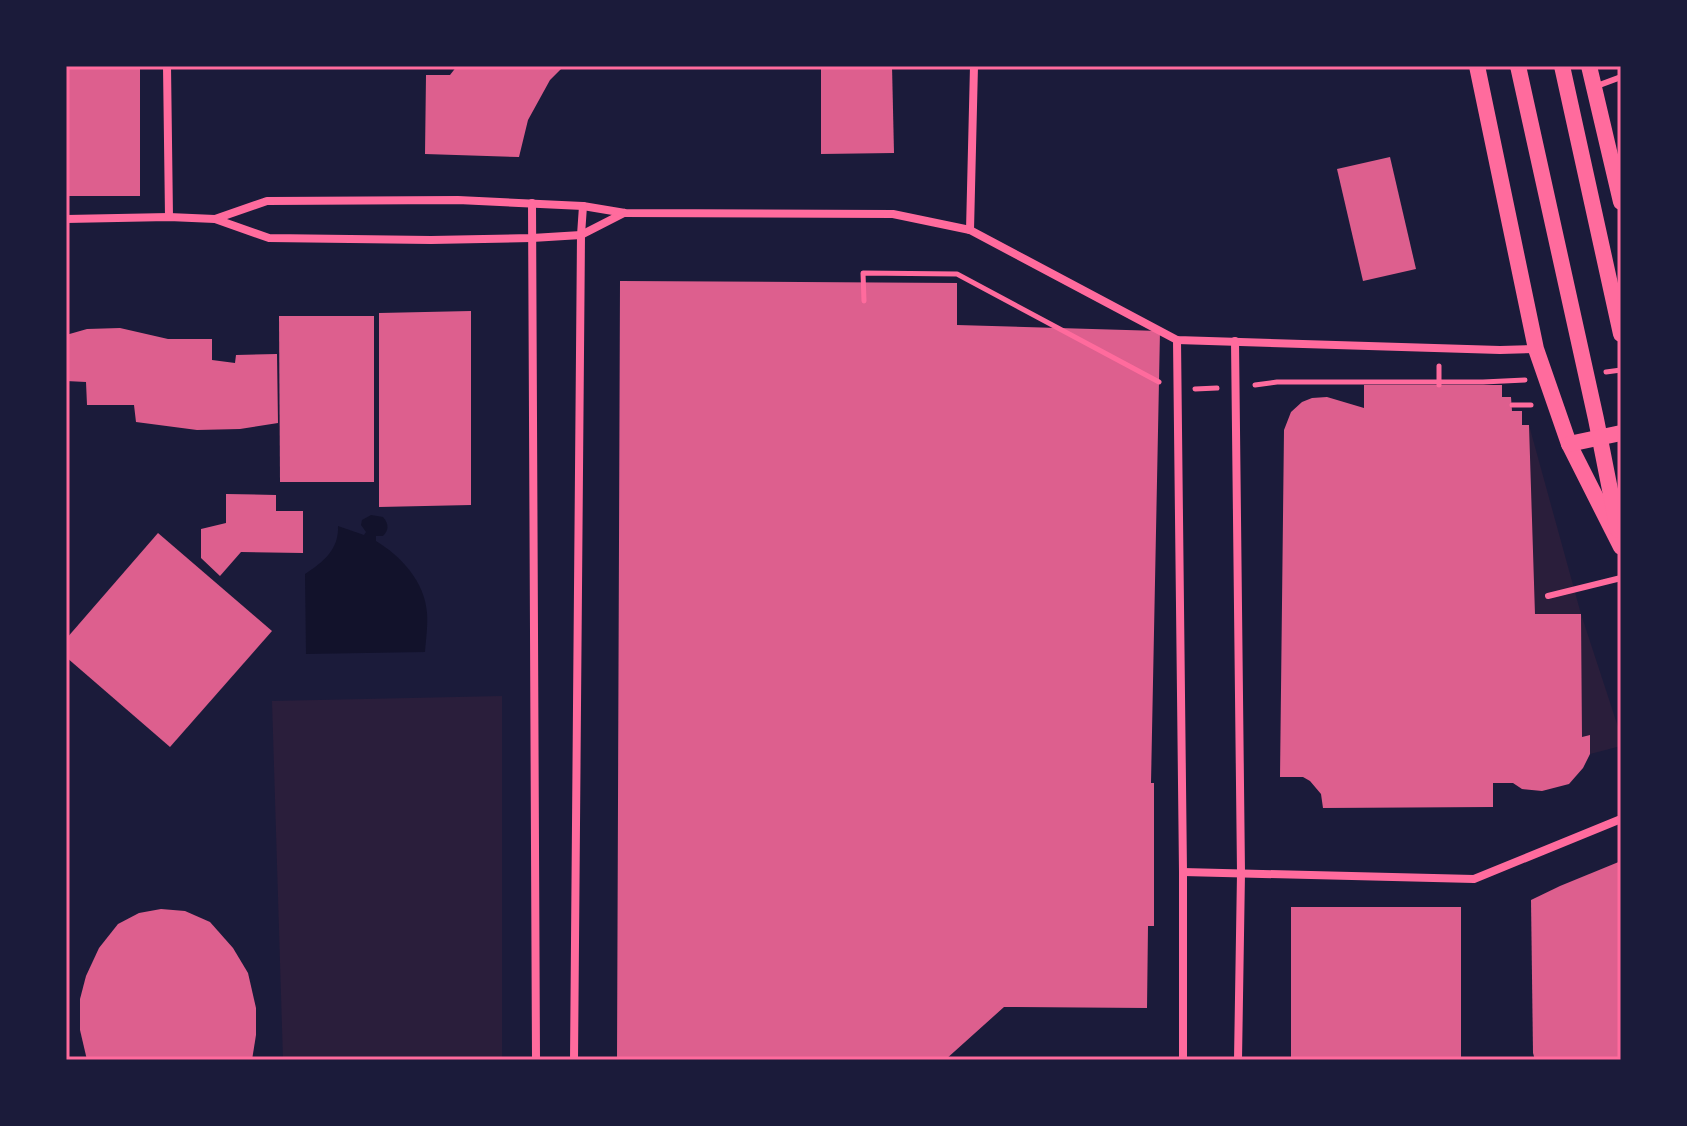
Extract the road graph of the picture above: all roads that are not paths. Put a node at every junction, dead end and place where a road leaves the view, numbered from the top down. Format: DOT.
graph roads {
  1 [pos="167,66"];
  2 [pos="974,66"];
  3 [pos="1477,66"];
  4 [pos="1518,66"];
  5 [pos="1562,66"];
  6 [pos="1589,66"];
  7 [pos="1621,77"];
  8 [pos="1594,87"];
  9 [pos="1621,202"];
  10 [pos="532,203"];
  11 [pos="583,206"];
  12 [pos="625,213"];
  13 [pos="169,217"];
  14 [pos="66,219"];
  15 [pos="215,219"];
  16 [pos="970,230"];
  17 [pos="581,235"];
  18 [pos="532,238"];
  19 [pos="1621,334"];
  20 [pos="1177,340"];
  21 [pos="1235,341"];
  22 [pos="1536,349"];
  23 [pos="1621,433"];
  24 [pos="1600,437"];
  25 [pos="1569,444"];
  26 [pos="1621,546"];
  27 [pos="1621,578"];
  28 [pos="1548,596"];
  29 [pos="1621,819"];
  30 [pos="1183,872"];
  31 [pos="1241,873"];
  32 [pos="536,1060"];
  33 [pos="574,1060"];
  34 [pos="1183,1060"];
  35 [pos="1238,1060"];
  1 -- 13 [label="street"];
  2 -- 16 [label="street"];
  3 -- 22 [label="main road"];
  4 -- 24 [label="main road"];
  5 -- 19 [label="main road"];
  6 -- 8 [label="main road"];
  7 -- 8 [label="lane"];
  8 -- 9 [label="main road"];
  10 -- 11 [label="street"];
  10 -- 15 [label="street"];
  10 -- 18 [label="street"];
  11 -- 12 [label="street"];
  11 -- 17 [label="street"];
  12 -- 16 [label="street"];
  12 -- 17 [label="street"];
  13 -- 14 [label="street"];
  13 -- 15 [label="street"];
  15 -- 18 [label="street"];
  16 -- 20 [label="street"];
  17 -- 18 [label="street"];
  17 -- 33 [label="street"];
  18 -- 32 [label="street"];
  20 -- 21 [label="street"];
  20 -- 30 [label="street"];
  21 -- 22 [label="street"];
  21 -- 31 [label="street"];
  22 -- 25 [label="main road"];
  23 -- 24 [label="main road"];
  24 -- 25 [label="main road"];
  24 -- 26 [label="main road"];
  25 -- 26 [label="main road"];
  27 -- 28 [label="lane"];
  29 -- 31 [label="street"];
  30 -- 31 [label="street"];
  30 -- 34 [label="street"];
  31 -- 35 [label="street"];
}
